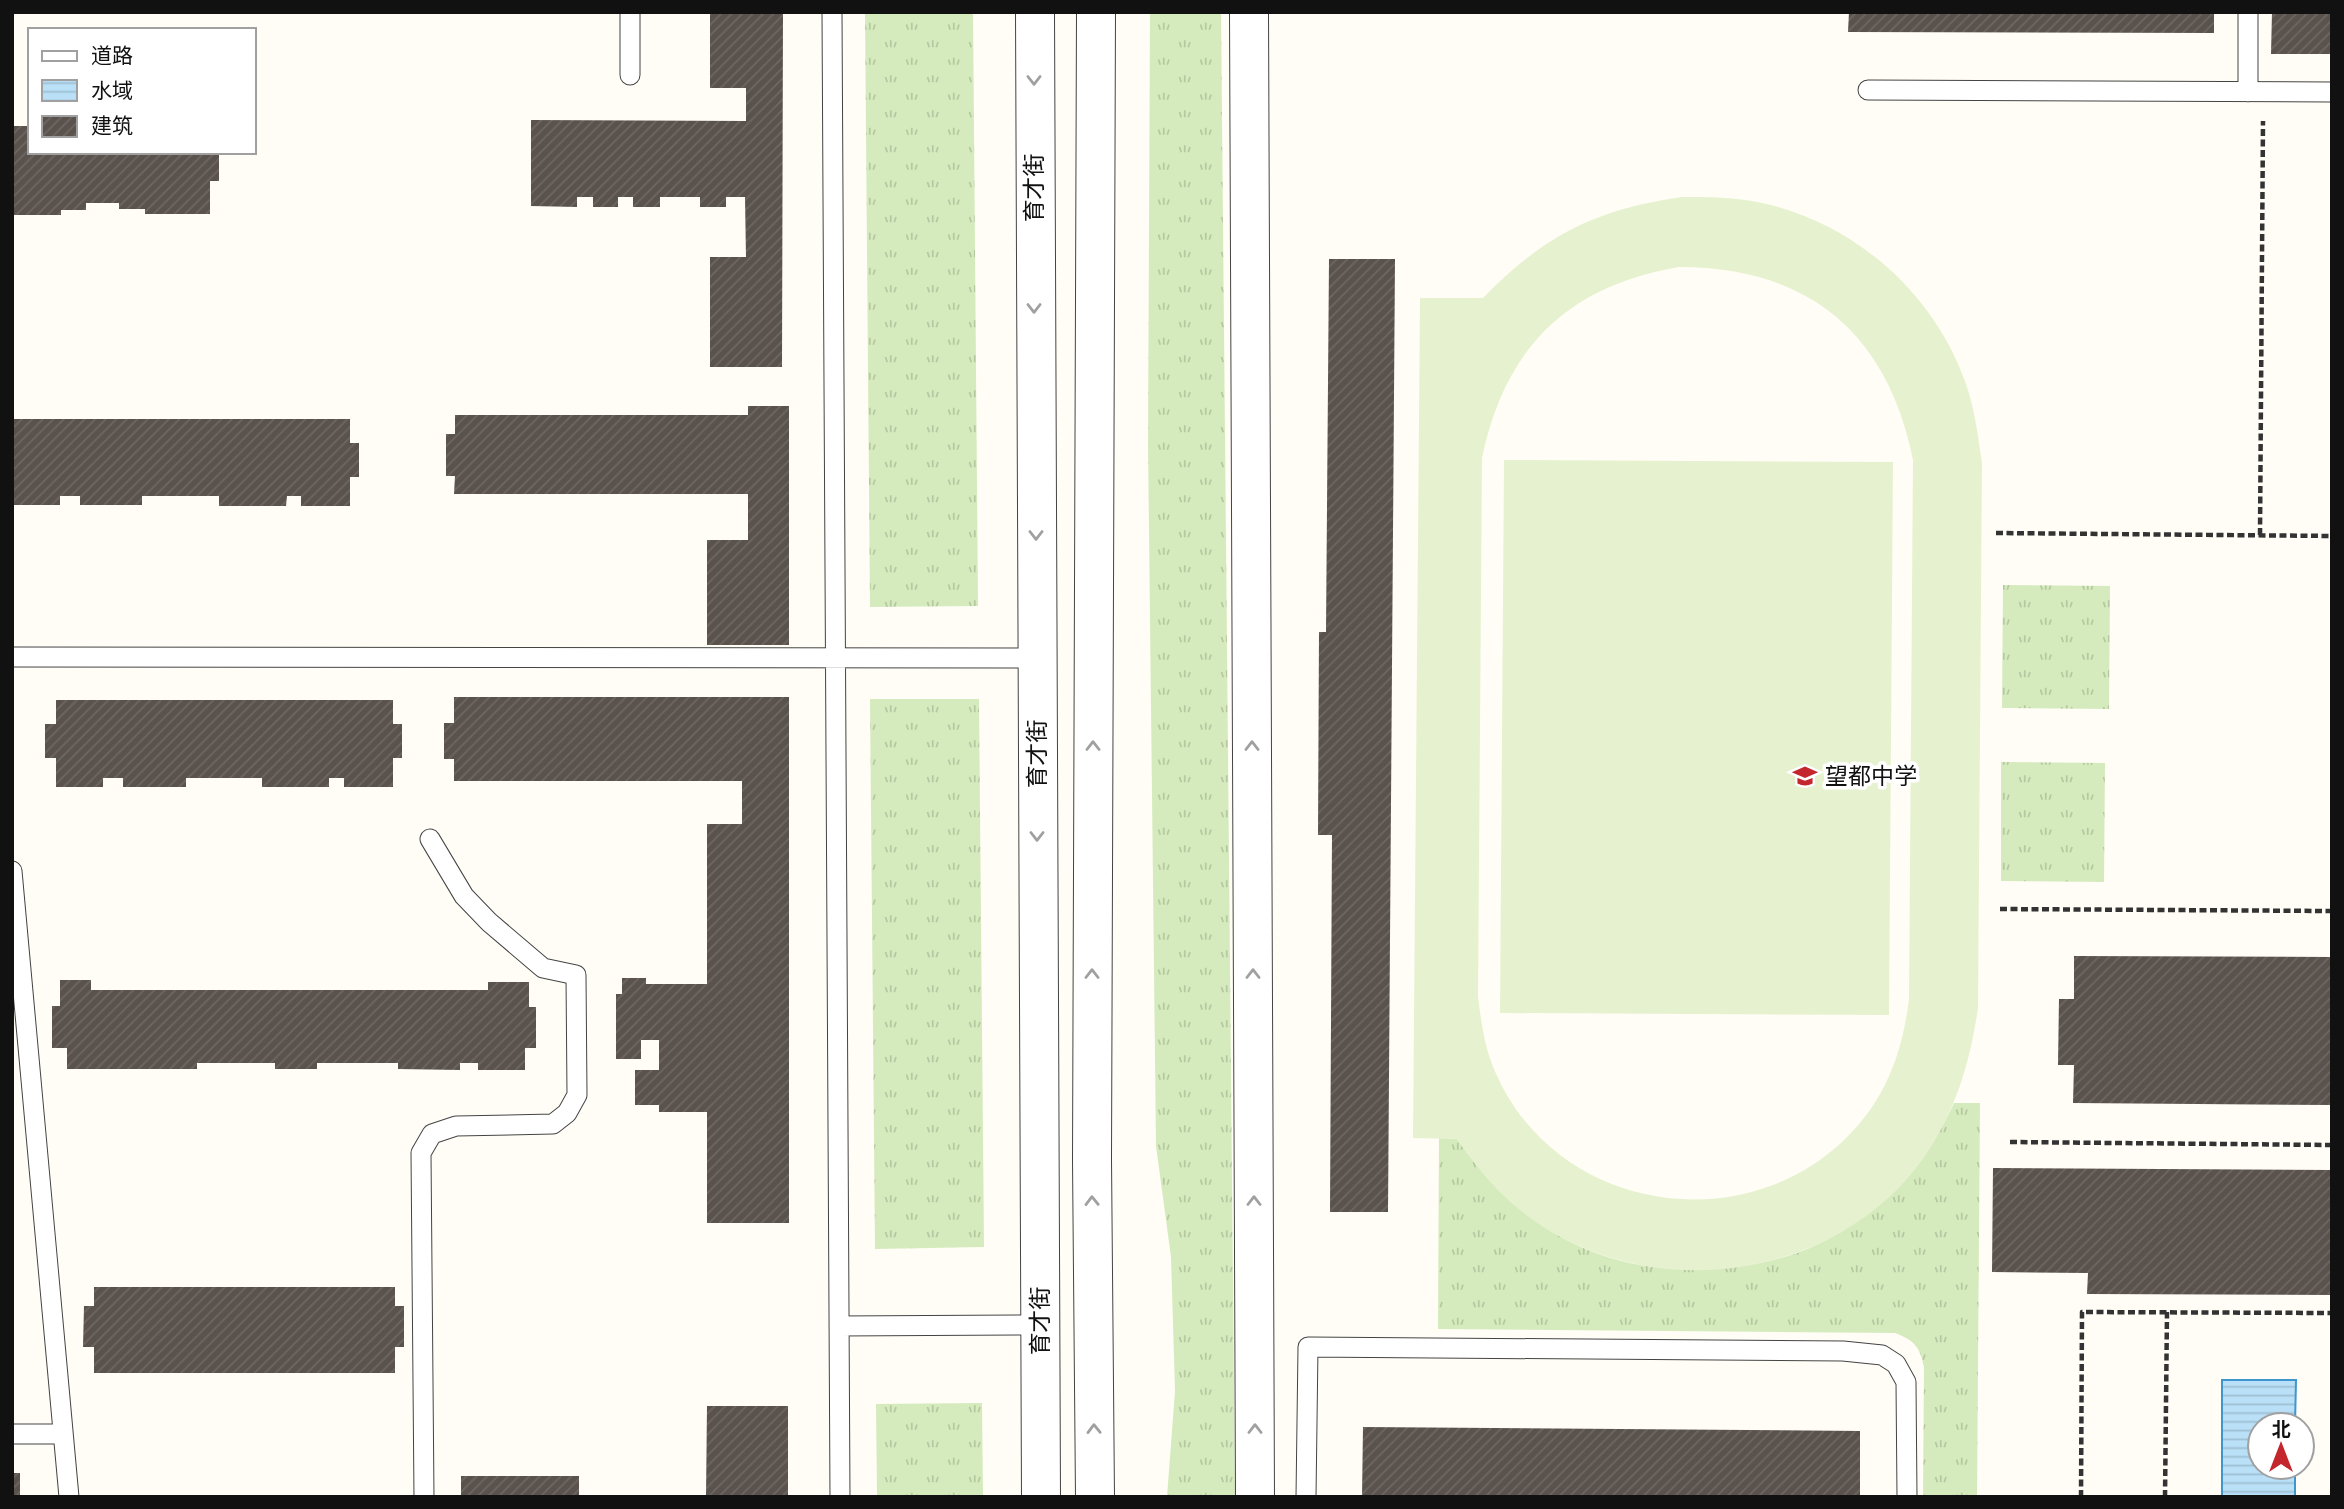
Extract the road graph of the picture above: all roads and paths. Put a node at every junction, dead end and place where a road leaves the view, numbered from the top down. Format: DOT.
graph roads {
  1 [pos="630,12"];
  2 [pos="832,12"];
  3 [pos="1035,12"];
  4 [pos="1096,12"];
  5 [pos="1249,12"];
  6 [pos="2248,12"];
  7 [pos="630,75"];
  8 [pos="1868,90"];
  9 [pos="2255,92"];
  10 [pos="2332,92"];
  11 [pos="1997,533"];
  12 [pos="2260,536"];
  13 [pos="2332,536"];
  14 [pos="12,657"];
  15 [pos="836,658"];
  16 [pos="1036,658"];
  17 [pos="430,839"];
  18 [pos="12,871"];
  19 [pos="2000,909"];
  20 [pos="2332,911"];
  21 [pos="2010,1142"];
  22 [pos="2332,1145"];
  23 [pos="2167,1312"];
  24 [pos="2332,1313"];
  25 [pos="1040,1325"];
  26 [pos="839,1326"];
  27 [pos="12,1434"];
  28 [pos="63,1434"];
  29 [pos="69,1497"];
  30 [pos="424,1497"];
  31 [pos="840,1497"];
  32 [pos="1041,1497"];
  33 [pos="1095,1497"];
  34 [pos="1255,1497"];
  35 [pos="1306,1497"];
  36 [pos="1907,1497"];
  37 [pos="2081,1497"];
  38 [pos="2165,1497"];
  1 -- 7 [label="lane"];
  2 -- 15 [label="lane"];
  3 -- 16 [label="street, 育才街, one-way"];
  33 -- 4 [label="street, one-way"];
  34 -- 5 [label="street, one-way"];
  6 -- 9 [label="lane"];
  8 -- 9 [label="lane"];
  9 -- 10 [label="lane"];
  9 -- 12 [label="path"];
  11 -- 12 [label="path"];
  12 -- 13 [label="path"];
  14 -- 15 [label="lane"];
  15 -- 16 [label="lane"];
  15 -- 26 [label="lane"];
  16 -- 25 [label="street, 育才街, one-way"];
  17 -- 30 [label="lane"];
  18 -- 28 [label="lane"];
  19 -- 20 [label="path"];
  21 -- 22 [label="path"];
  23 -- 24 [label="path"];
  23 -- 37 [label="path"];
  23 -- 38 [label="path"];
  25 -- 26 [label="lane"];
  25 -- 32 [label="street, 育才街"];
  26 -- 31 [label="lane"];
  27 -- 28 [label="lane"];
  28 -- 29 [label="lane"];
  35 -- 36 [label="lane"];
}
